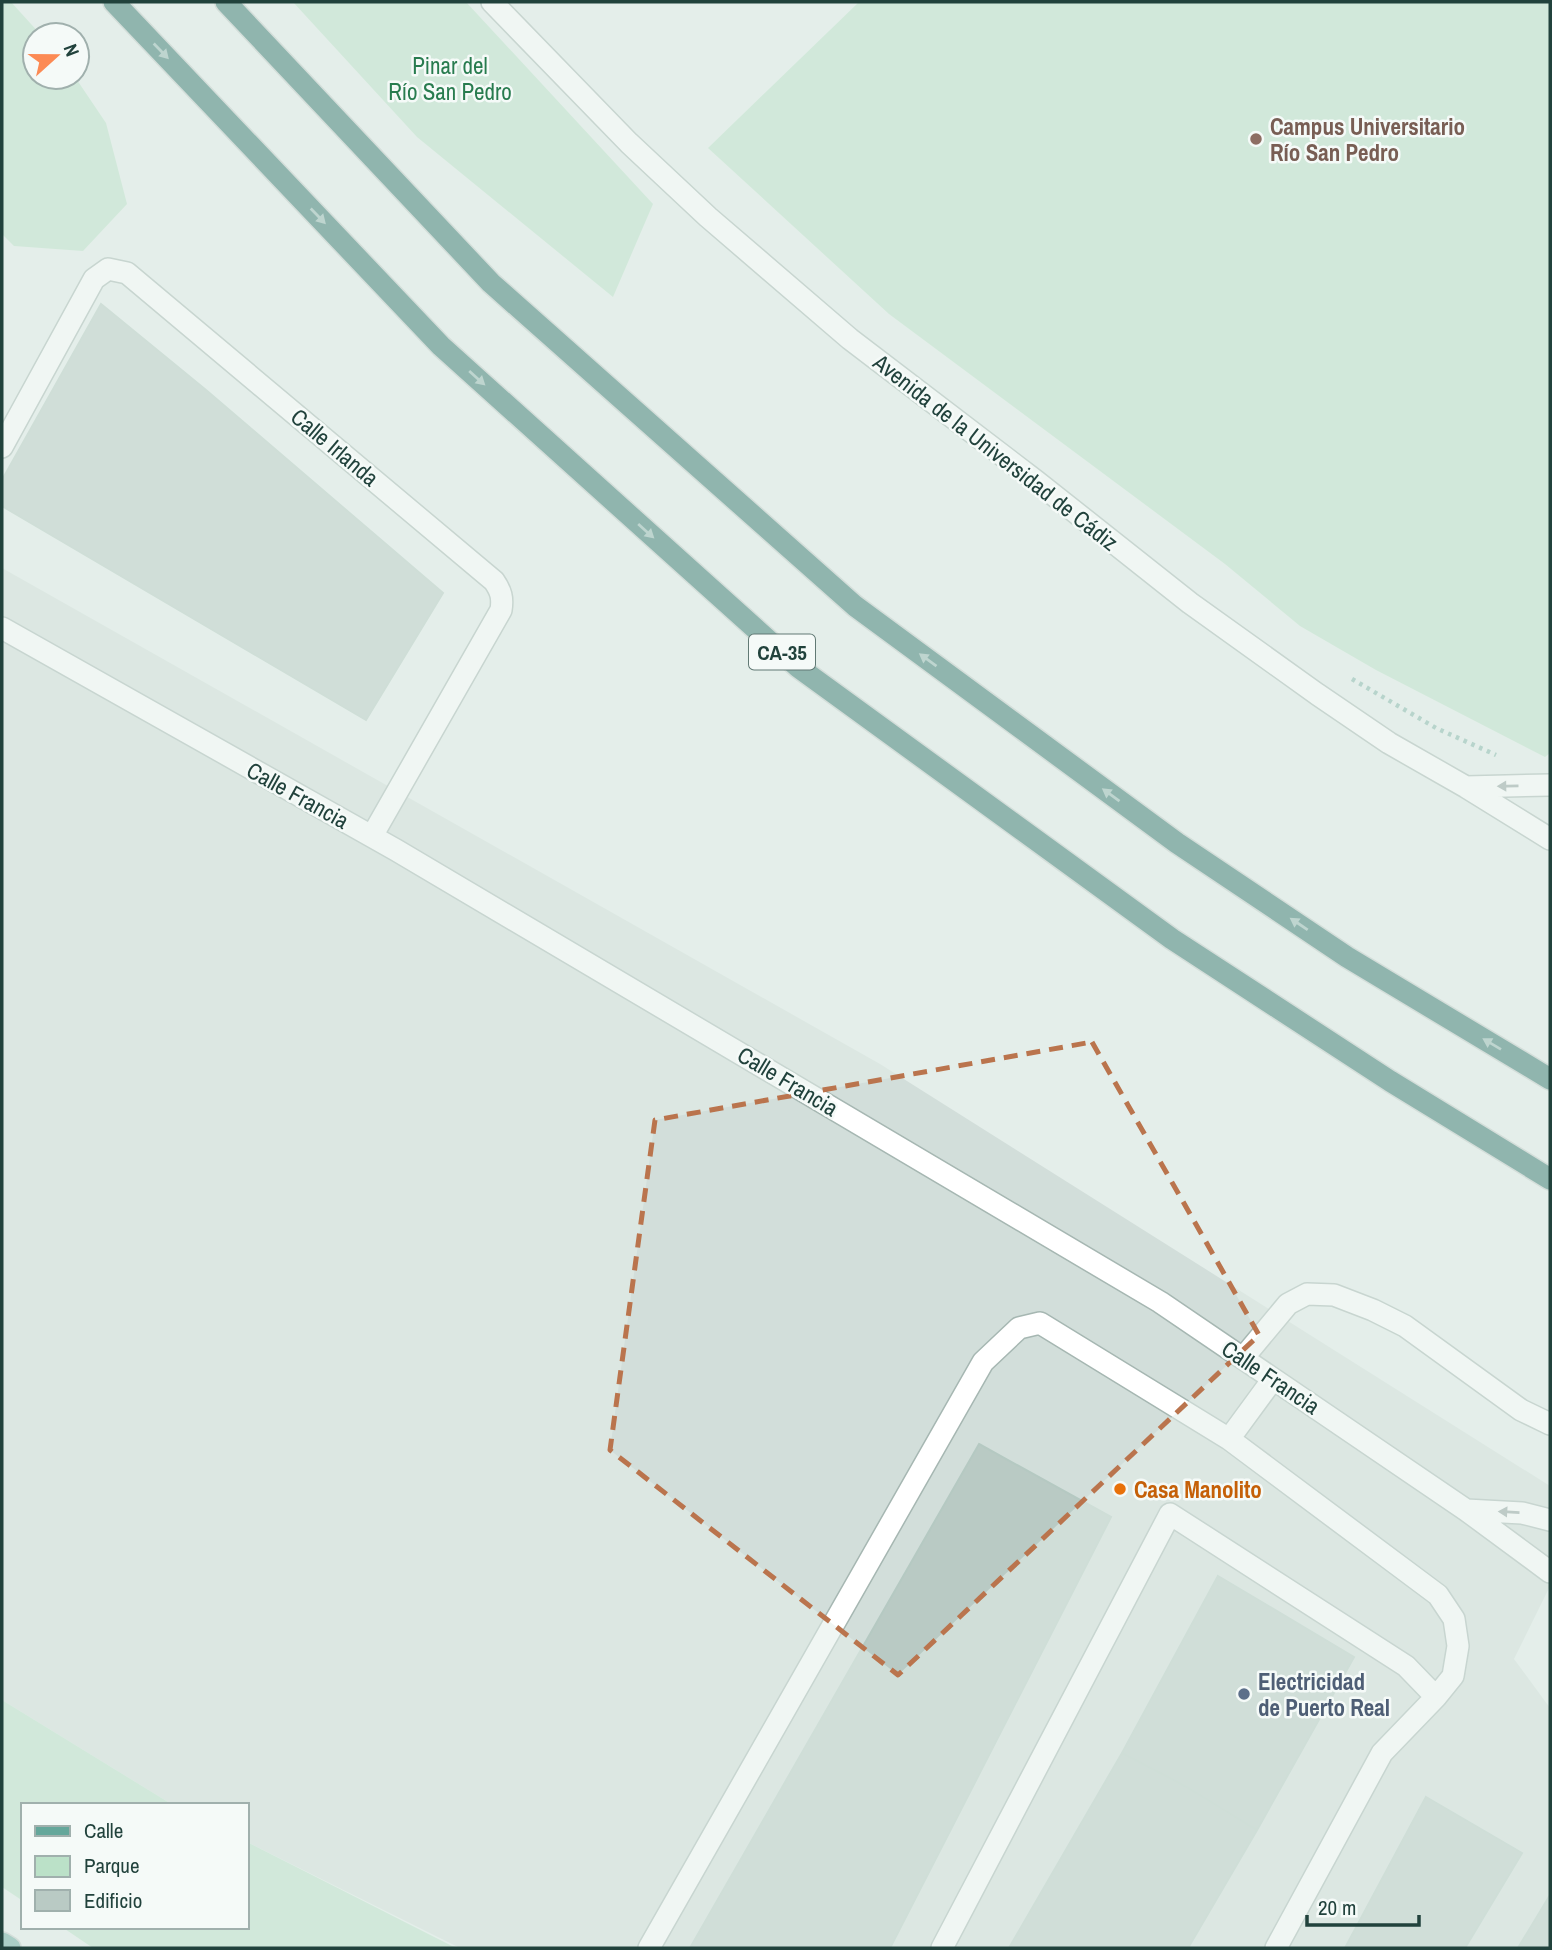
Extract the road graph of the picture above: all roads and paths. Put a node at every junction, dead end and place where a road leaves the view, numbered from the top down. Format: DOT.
graph roads {
  1 [pos="114,2"];
  2 [pos="226,2"];
  3 [pos="492,2"];
  4 [pos="2,447"];
  5 [pos="2,628"];
  6 [pos="1343,673"];
  7 [pos="1505,759"];
  8 [pos="1550,785"];
  9 [pos="1466,787"];
  10 [pos="372,836"];
  11 [pos="1550,839"];
  12 [pos="1550,1079"];
  13 [pos="1550,1179"];
  14 [pos="1244,1358"];
  15 [pos="1273,1378"];
  16 [pos="1550,1424"];
  17 [pos="1229,1439"];
  18 [pos="1466,1510"];
  19 [pos="1550,1520"];
  20 [pos="1550,1572"];
  21 [pos="1436,1697"];
  22 [pos="2,1943"];
  23 [pos="10,1948"];
  24 [pos="649,1948"];
  25 [pos="942,1948"];
  26 [pos="1276,1948"];
  1 -- 13 [label="highway, CA-35, one-way"];
  12 -- 2 [label="highway, one-way"];
  3 -- 9 [label="street, Avenida de la Universidad de Cádiz"];
  4 -- 10 [label="street, Calle Irlanda"];
  5 -- 10 [label="street, Calle Francia"];
  6 -- 7 [label="path"];
  8 -- 9 [label="street, one-way"];
  9 -- 11 [label="street, Avenida de la Universidad de Cádiz"];
  10 -- 14 [label="street, Calle Francia"];
  14 -- 15 [label="street, Calle Francia"];
  14 -- 16 [label="street"];
  15 -- 17 [label="street"];
  15 -- 18 [label="street, Calle Francia"];
  17 -- 21 [label="street"];
  17 -- 24 [label="street"];
  19 -- 18 [label="street, one-way"];
  18 -- 20 [label="street, Calle Francia"];
  21 -- 25 [label="street"];
  21 -- 26 [label="street"];
  22 -- 23 [label="main road"];
}
